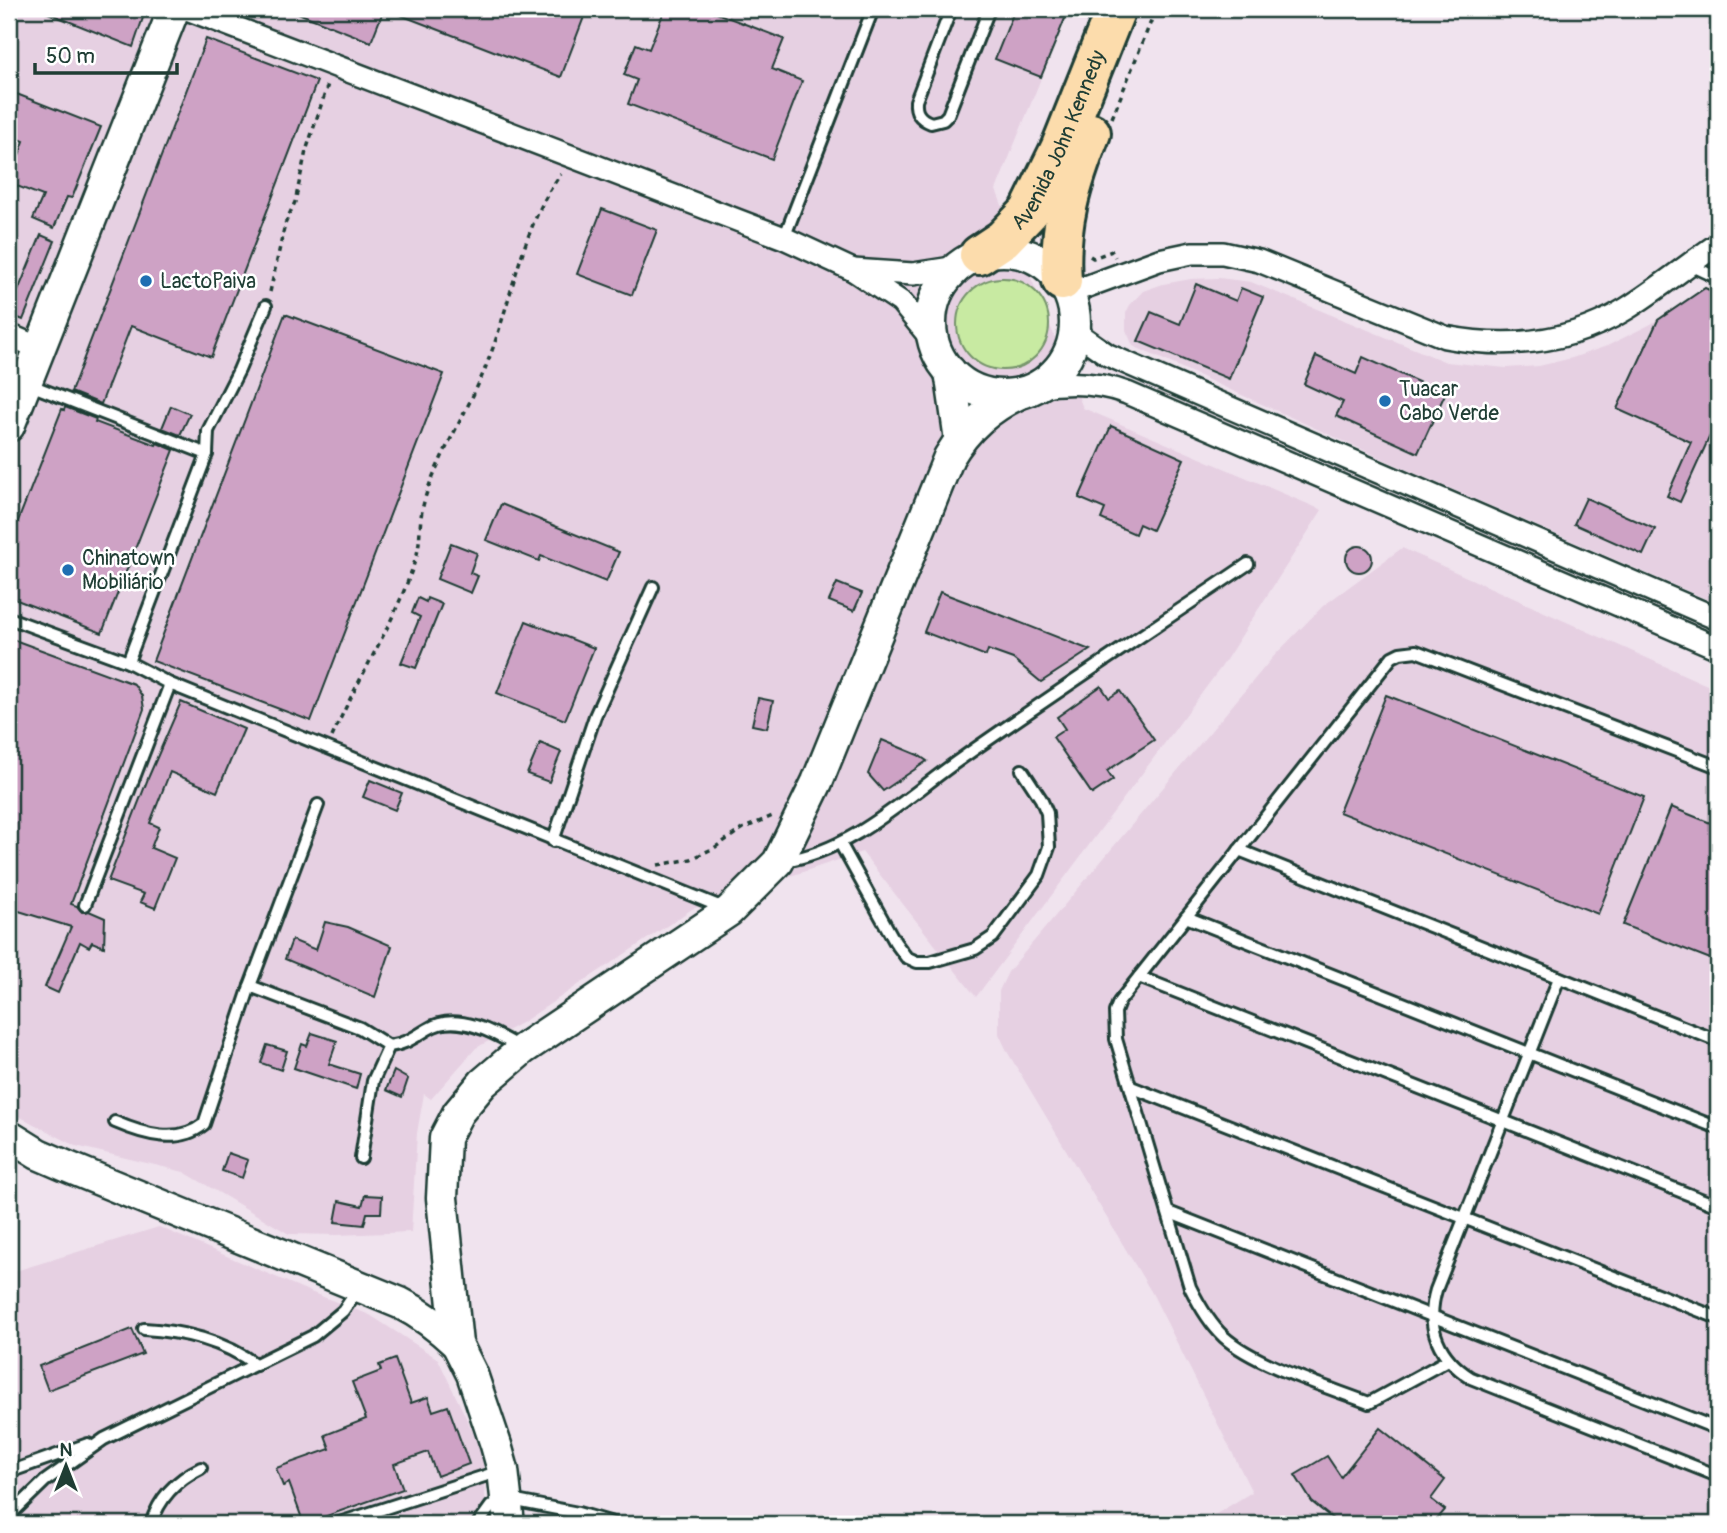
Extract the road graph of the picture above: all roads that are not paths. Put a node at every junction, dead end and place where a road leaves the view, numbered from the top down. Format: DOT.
graph roads {
  1 [pos="174,9"];
  2 [pos="187,9"];
  3 [pos="873,9"];
  4 [pos="951,9"];
  5 [pos="1116,9"];
  6 [pos="1141,9"];
  7 [pos="989,10"];
  8 [pos="784,239"];
  9 [pos="1718,244"];
  10 [pos="968,261"];
  11 [pos="1688,264"];
  12 [pos="853,270"];
  13 [pos="1718,278"];
  14 [pos="1069,295"];
  15 [pos="266,306"];
  16 [pos="9,335"];
  17 [pos="933,341"];
  18 [pos="39,348"];
  19 [pos="950,372"];
  20 [pos="26,383"];
  21 [pos="1029,390"];
  22 [pos="9,426"];
  23 [pos="960,439"];
  24 [pos="207,454"];
  25 [pos="1248,564"];
  26 [pos="653,587"];
  27 [pos="9,618"];
  28 [pos="1718,620"];
  29 [pos="1718,648"];
  30 [pos="128,662"];
  31 [pos="170,684"];
  32 [pos="1718,767"];
  33 [pos="1022,770"];
  34 [pos="318,805"];
  35 [pos="553,841"];
  36 [pos="840,843"];
  37 [pos="1239,850"];
  38 [pos="778,862"];
  39 [pos="85,905"];
  40 [pos="729,911"];
  41 [pos="1186,918"];
  42 [pos="1139,977"];
  43 [pos="1559,978"];
  44 [pos="250,986"];
  45 [pos="1718,1041"];
  46 [pos="389,1046"];
  47 [pos="523,1049"];
  48 [pos="1529,1054"];
  49 [pos="1131,1087"];
  50 [pos="1503,1121"];
  51 [pos="115,1122"];
  52 [pos="1718,1128"];
  53 [pos="9,1136"];
  54 [pos="361,1158"];
  55 [pos="1718,1206"];
  56 [pos="1168,1212"];
  57 [pos="1465,1217"];
  58 [pos="360,1287"];
  59 [pos="1431,1315"];
  60 [pos="1718,1318"];
  61 [pos="144,1329"];
  62 [pos="457,1344"];
  63 [pos="1448,1360"];
  64 [pos="256,1364"];
  65 [pos="1718,1429"];
  66 [pos="104,1438"];
  67 [pos="201,1468"];
  68 [pos="9,1472"];
  69 [pos="1718,1476"];
  70 [pos="506,1498"];
  71 [pos="9,1516"];
  72 [pos="151,1524"];
  73 [pos="336,1524"];
  74 [pos="478,1524"];
  75 [pos="616,1524"];
  1 -- 18 [label="street"];
  2 -- 8 [label="street"];
  3 -- 8 [label="lane"];
  4 -- 7 [label="lane"];
  5 -- 10 [label="highway, Avenida John Kennedy"];
  6 -- 14 [label="highway, Avenida John Kennedy"];
  8 -- 12 [label="street"];
  9 -- 11 [label="street"];
  10 -- 12 [label="street"];
  10 -- 14 [label="street"];
  10 -- 17 [label="street"];
  11 -- 13 [label="lane"];
  11 -- 14 [label="street"];
  12 -- 17 [label="street"];
  14 -- 21 [label="street"];
  14 -- 28 [label="street"];
  15 -- 24 [label="lane"];
  16 -- 18 [label="street"];
  17 -- 19 [label="street"];
  18 -- 20 [label="street"];
  19 -- 21 [label="street"];
  19 -- 23 [label="street"];
  20 -- 22 [label="street"];
  20 -- 24 [label="lane"];
  21 -- 23 [label="street"];
  21 -- 29 [label="street"];
  23 -- 38 [label="street"];
  24 -- 30 [label="lane"];
  25 -- 36 [label="lane"];
  26 -- 35 [label="lane"];
  27 -- 30 [label="lane"];
  30 -- 31 [label="lane"];
  31 -- 35 [label="lane"];
  31 -- 39 [label="lane"];
  32 -- 37 [label="lane"];
  33 -- 36 [label="lane"];
  34 -- 44 [label="lane"];
  35 -- 40 [label="lane"];
  36 -- 38 [label="lane"];
  37 -- 41 [label="lane"];
  37 -- 43 [label="lane"];
  38 -- 40 [label="street"];
  40 -- 47 [label="street"];
  41 -- 42 [label="lane"];
  41 -- 48 [label="lane"];
  42 -- 49 [label="lane"];
  42 -- 50 [label="lane"];
  43 -- 45 [label="lane"];
  43 -- 48 [label="lane"];
  44 -- 46 [label="lane"];
  44 -- 51 [label="lane"];
  46 -- 47 [label="lane"];
  46 -- 54 [label="lane"];
  47 -- 62 [label="street"];
  48 -- 50 [label="lane"];
  48 -- 52 [label="lane"];
  49 -- 56 [label="lane"];
  49 -- 57 [label="lane"];
  50 -- 55 [label="lane"];
  50 -- 57 [label="lane"];
  53 -- 58 [label="street"];
  56 -- 59 [label="lane"];
  56 -- 63 [label="lane"];
  57 -- 59 [label="lane"];
  57 -- 60 [label="lane"];
  58 -- 62 [label="street"];
  58 -- 64 [label="lane"];
  59 -- 63 [label="lane"];
  59 -- 65 [label="lane"];
  61 -- 64 [label="lane"];
  62 -- 70 [label="street"];
  63 -- 69 [label="lane"];
  64 -- 66 [label="lane"];
  66 -- 68 [label="lane"];
  66 -- 71 [label="lane"];
  67 -- 72 [label="lane"];
  70 -- 73 [label="lane"];
  70 -- 74 [label="lane"];
  70 -- 75 [label="lane"];
}
